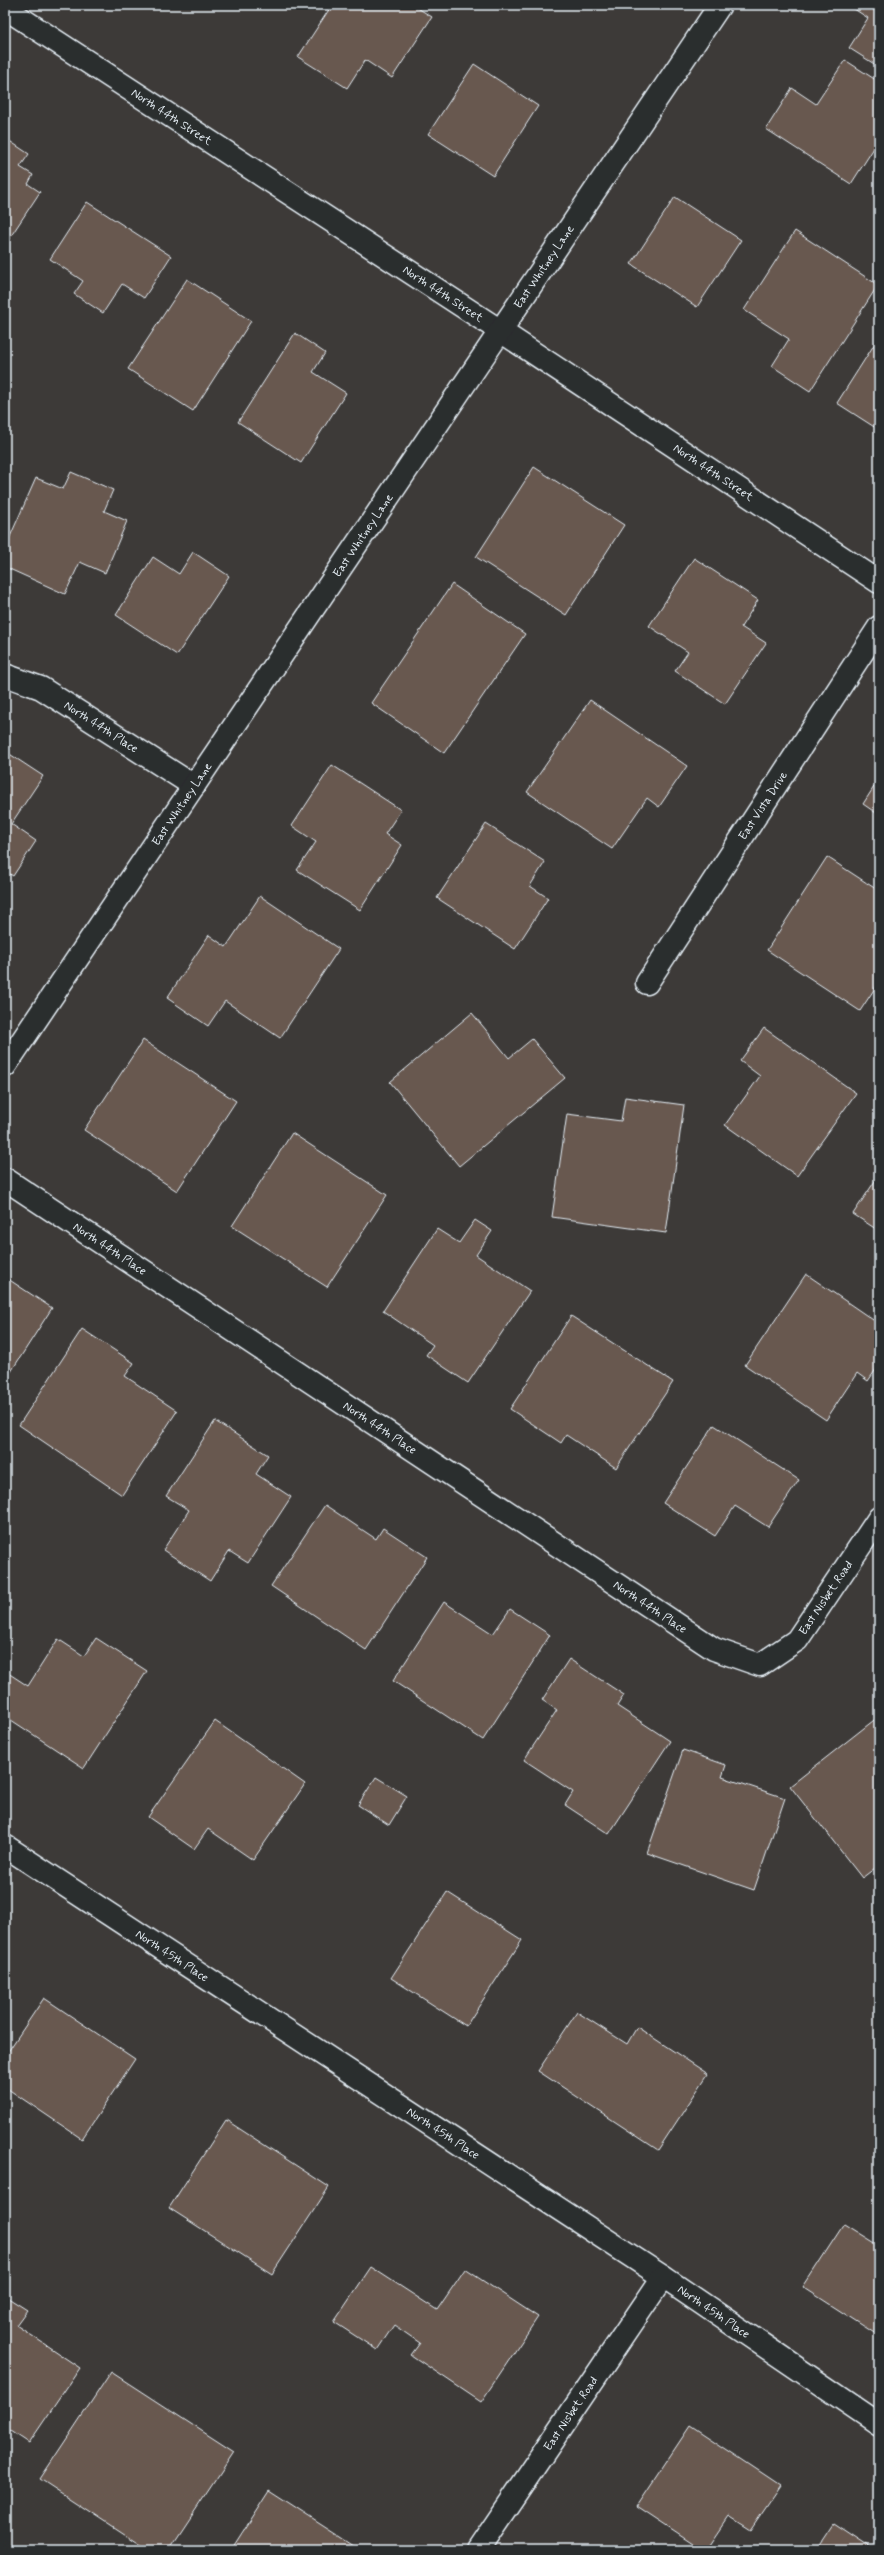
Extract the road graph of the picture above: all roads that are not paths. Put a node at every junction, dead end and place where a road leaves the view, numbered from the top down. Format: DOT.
graph roads {
  1 [pos="720,5"];
  2 [pos="5,8"];
  3 [pos="502,332"];
  4 [pos="879,582"];
  5 [pos="879,627"];
  6 [pos="5,675"];
  7 [pos="194,786"];
  8 [pos="647,983"];
  9 [pos="5,1066"];
  10 [pos="5,1180"];
  11 [pos="879,1518"];
  12 [pos="760,1666"];
  13 [pos="5,1846"];
  14 [pos="663,2277"];
  15 [pos="879,2424"];
  16 [pos="478,2550"];
  1 -- 3 [label="street, East Whitney Lane"];
  2 -- 3 [label="street, North 44th Street"];
  3 -- 4 [label="street, North 44th Street"];
  3 -- 7 [label="street, East Whitney Lane"];
  5 -- 8 [label="street, East Vista Drive"];
  6 -- 7 [label="street, North 44th Place"];
  7 -- 9 [label="street, East Whitney Lane"];
  10 -- 12 [label="street, North 44th Place"];
  11 -- 12 [label="street, East Nisbet Road"];
  13 -- 14 [label="street, North 45th Place"];
  14 -- 15 [label="street, North 45th Place"];
  14 -- 16 [label="street, East Nisbet Road"];
}
